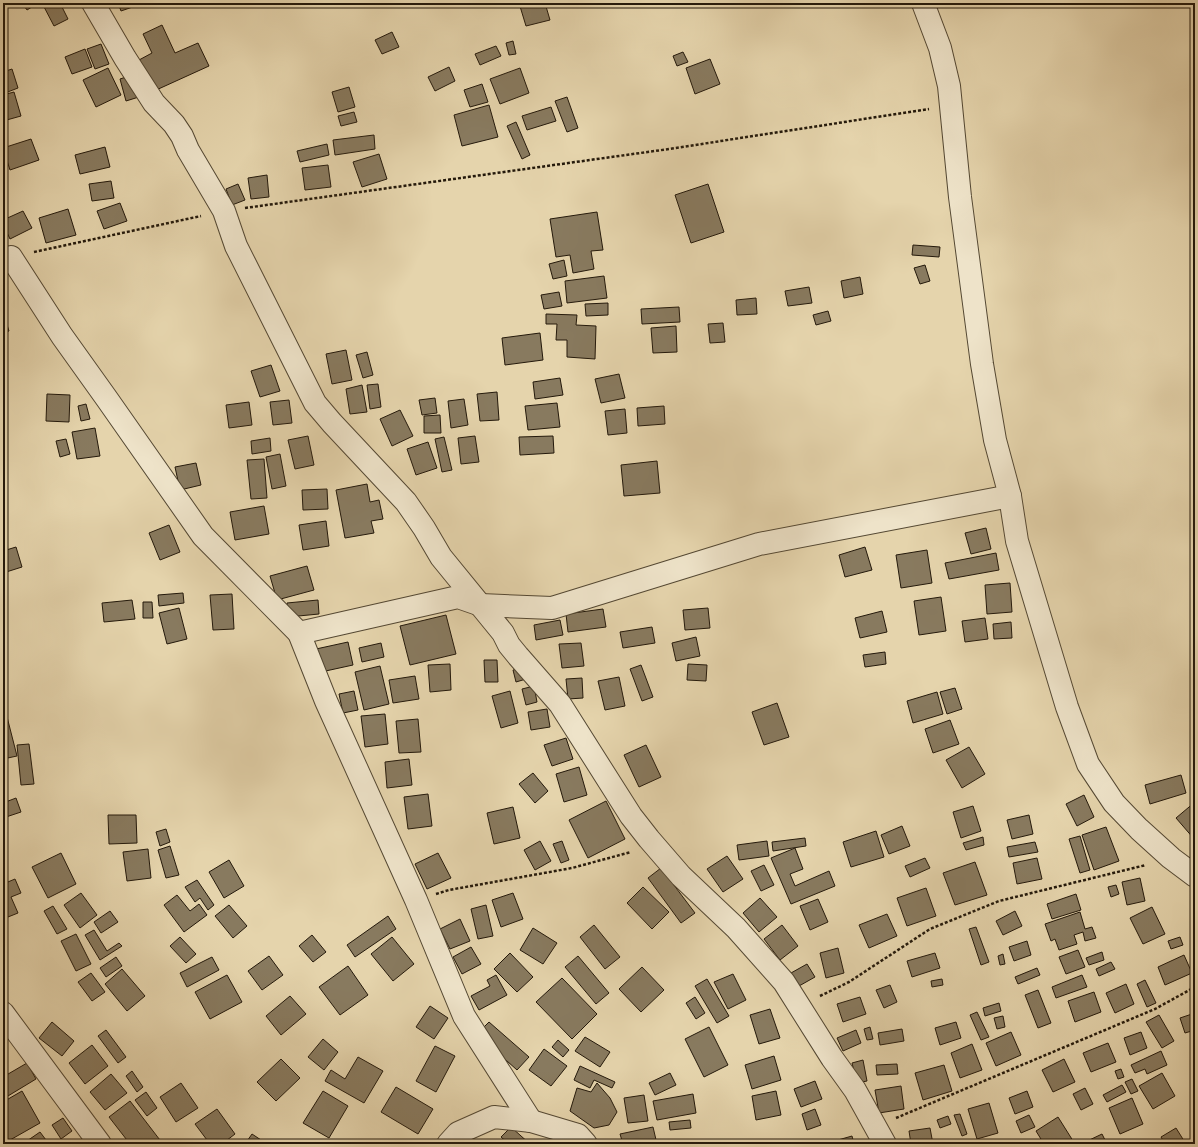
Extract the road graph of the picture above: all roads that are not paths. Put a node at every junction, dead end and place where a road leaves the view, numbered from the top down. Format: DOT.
graph roads {
  1 [pos="93,3"];
  2 [pos="923,3"];
  3 [pos="11,257"];
  4 [pos="1010,496"];
  5 [pos="481,605"];
  6 [pos="300,633"];
  7 [pos="1195,876"];
  8 [pos="3,1013"];
  9 [pos="531,1121"];
  10 [pos="880,1135"];
  11 [pos="89,1140"];
  12 [pos="448,1144"];
  13 [pos="586,1144"];
  1 -- 5 [label="street"];
  2 -- 4 [label="street"];
  3 -- 6 [label="street"];
  4 -- 5 [label="street"];
  4 -- 7 [label="street"];
  5 -- 6 [label="street"];
  5 -- 10 [label="street"];
  6 -- 9 [label="street"];
  8 -- 11 [label="street"];
  9 -- 12 [label="street"];
  9 -- 13 [label="street"];
}
